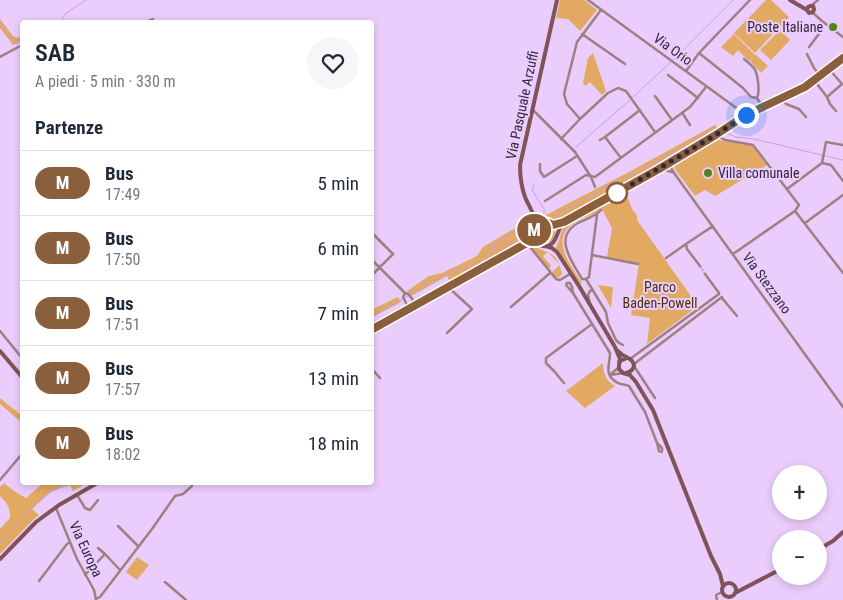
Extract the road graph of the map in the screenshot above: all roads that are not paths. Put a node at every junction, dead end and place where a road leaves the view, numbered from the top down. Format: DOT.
graph roads {
  1 [pos="557,0"];
  2 [pos="588,0"];
  3 [pos="750,0"];
  4 [pos="790,0"];
  5 [pos="818,0"];
  6 [pos="811,9"];
  7 [pos="601,10"];
  8 [pos="822,30"];
  9 [pos="582,34"];
  10 [pos="843,37"];
  11 [pos="20,46"];
  12 [pos="809,46"];
  13 [pos="699,53"];
  14 [pos="806,54"];
  15 [pos="0,57"];
  16 [pos="843,58"];
  17 [pos="744,59"];
  18 [pos="625,64"];
  19 [pos="829,69"];
  20 [pos="686,70"];
  21 [pos="668,75"];
  22 [pos="820,75"];
  23 [pos="814,80"];
  24 [pos="843,84"];
  25 [pos="706,87"];
  26 [pos="655,96"];
  27 [pos="827,97"];
  28 [pos="698,98"];
  29 [pos="757,98"];
  30 [pos="782,98"];
  31 [pos="763,107"];
  32 [pos="532,109"];
  33 [pos="640,110"];
  34 [pos="836,111"];
  35 [pos="683,113"];
  36 [pos="746,115"];
  37 [pos="806,117"];
  38 [pos="580,119"];
  39 [pos="672,120"];
  40 [pos="690,125"];
  41 [pos="656,132"];
  42 [pos="717,134"];
  43 [pos="605,136"];
  44 [pos="561,139"];
  45 [pos="600,140"];
  46 [pos="843,145"];
  47 [pos="577,156"];
  48 [pos="621,158"];
  49 [pos="822,163"];
  50 [pos="540,164"];
  51 [pos="668,164"];
  52 [pos="659,169"];
  53 [pos="674,173"];
  54 [pos="591,177"];
  55 [pos="843,181"];
  56 [pos="595,187"];
  57 [pos="788,189"];
  58 [pos="843,195"];
  59 [pos="545,201"];
  60 [pos="601,210"];
  61 [pos="795,211"];
  62 [pos="534,214"];
  63 [pos="597,215"];
  64 [pos="544,222"];
  65 [pos="564,222"];
  66 [pos="805,224"];
  67 [pos="553,225"];
  68 [pos="713,226"];
  69 [pos="536,227"];
  70 [pos="557,233"];
  71 [pos="374,235"];
  72 [pos="534,236"];
  73 [pos="554,242"];
  74 [pos="538,243"];
  75 [pos="686,244"];
  76 [pos="528,245"];
  77 [pos="546,246"];
  78 [pos="557,252"];
  79 [pos="732,254"];
  80 [pos="592,255"];
  81 [pos="666,258"];
  82 [pos="374,262"];
  83 [pos="638,264"];
  84 [pos="700,266"];
  85 [pos="379,268"];
  86 [pos="550,272"];
  87 [pos="374,273"];
  88 [pos="843,273"];
  89 [pos="570,274"];
  90 [pos="705,274"];
  91 [pos="586,279"];
  92 [pos="579,286"];
  93 [pos="449,287"];
  94 [pos="593,290"];
  95 [pos="573,293"];
  96 [pos="719,294"];
  97 [pos="406,296"];
  98 [pos="722,298"];
  99 [pos="416,305"];
  100 [pos="511,307"];
  101 [pos="591,308"];
  102 [pos="409,309"];
  103 [pos="737,316"];
  104 [pos="592,324"];
  105 [pos="374,328"];
  106 [pos="0,332"];
  107 [pos="447,333"];
  108 [pos="623,345"];
  109 [pos="614,347"];
  110 [pos="0,350"];
  111 [pos="20,356"];
  112 [pos="628,359"];
  113 [pos="608,363"];
  114 [pos="618,366"];
  115 [pos="633,367"];
  116 [pos="374,371"];
  117 [pos="620,373"];
  118 [pos="626,373"];
  119 [pos="20,375"];
  120 [pos="610,375"];
  121 [pos="380,378"];
  122 [pos="636,382"];
  123 [pos="564,383"];
  124 [pos="618,383"];
  125 [pos="654,398"];
  126 [pos="843,407"];
  127 [pos="657,443"];
  128 [pos="20,456"];
  129 [pos="0,480"];
  130 [pos="91,486"];
  131 [pos="192,486"];
  132 [pos="77,495"];
  133 [pos="98,500"];
  134 [pos="56,508"];
  135 [pos="118,526"];
  136 [pos="843,532"];
  137 [pos="70,542"];
  138 [pos="827,544"];
  139 [pos="138,547"];
  140 [pos="98,548"];
  141 [pos="105,554"];
  142 [pos="0,559"];
  143 [pos="121,570"];
  144 [pos="720,574"];
  145 [pos="772,574"];
  146 [pos="85,575"];
  147 [pos="39,581"];
  148 [pos="165,582"];
  149 [pos="730,583"];
  150 [pos="723,586"];
  151 [pos="735,586"];
  152 [pos="744,588"];
  153 [pos="725,596"];
  154 [pos="733,596"];
  155 [pos="100,598"];
  156 [pos="96,599"];
  157 [pos="104,600"];
  158 [pos="186,600"];
  159 [pos="716,600"];
  1 -- 32 [label="street, Via Pasquale Arzuffi"];
  2 -- 7 [label="street, Via Orio"];
  3 -- 13 [label="street"];
  4 -- 6 [label="street"];
  5 -- 6 [label="street"];
  6 -- 10 [label="street"];
  7 -- 9 [label="street"];
  7 -- 20 [label="street, Via Orio"];
  8 -- 12 [label="street"];
  9 -- 18 [label="street"];
  9 -- 38 [label="street"];
  11 -- 15 [label="street"];
  13 -- 20 [label="street"];
  13 -- 29 [label="street"];
  14 -- 22 [label="street"];
  16 -- 19 [label="street"];
  17 -- 29 [label="street"];
  19 -- 22 [label="street"];
  19 -- 24 [label="street"];
  20 -- 25 [label="street, Via Orio"];
  21 -- 28 [label="street"];
  22 -- 23 [label="street"];
  23 -- 27 [label="street"];
  23 -- 30 [label="street"];
  24 -- 27 [label="street"];
  25 -- 28 [label="street"];
  25 -- 36 [label="street, Via Orio"];
  26 -- 39 [label="street"];
  27 -- 34 [label="street"];
  28 -- 35 [label="street"];
  29 -- 31 [label="street"];
  30 -- 31 [label="street"];
  30 -- 37 [label="street"];
  31 -- 36 [label="street"];
  32 -- 44 [label="street"];
  32 -- 62 [label="street, Via Pasquale Arzuffi"];
  33 -- 38 [label="street"];
  33 -- 41 [label="street"];
  33 -- 43 [label="street"];
  35 -- 39 [label="street"];
  35 -- 40 [label="street"];
  36 -- 42 [label="street"];
  38 -- 44 [label="street"];
  39 -- 41 [label="street"];
  41 -- 48 [label="street"];
  42 -- 51 [label="street"];
  42 -- 57 [label="street"];
  43 -- 45 [label="street"];
  43 -- 48 [label="street"];
  44 -- 47 [label="street"];
  46 -- 49 [label="street"];
  47 -- 50 [label="street"];
  47 -- 54 [label="street"];
  48 -- 54 [label="street"];
  49 -- 55 [label="street"];
  49 -- 57 [label="street"];
  51 -- 52 [label="street"];
  51 -- 53 [label="street, Via Stezzano"];
  52 -- 53 [label="street"];
  52 -- 65 [label="street"];
  53 -- 68 [label="street, Via Stezzano"];
  54 -- 56 [label="street"];
  54 -- 59 [label="street"];
  57 -- 61 [label="street"];
  58 -- 66 [label="street"];
  60 -- 63 [label="street"];
  61 -- 66 [label="street"];
  61 -- 79 [label="street"];
  62 -- 64 [label="street, Via Pasquale Arzuffi"];
  62 -- 69 [label="street, Via Pasquale Arzuffi"];
  63 -- 80 [label="street"];
  63 -- 91 [label="street"];
  64 -- 67 [label="street"];
  64 -- 69 [label="street"];
  65 -- 67 [label="street"];
  65 -- 70 [label="street"];
  66 -- 88 [label="street"];
  67 -- 70 [label="street"];
  68 -- 75 [label="street"];
  68 -- 79 [label="street, Via Stezzano"];
  69 -- 72 [label="street"];
  70 -- 73 [label="street"];
  71 -- 85 [label="street"];
  72 -- 74 [label="street"];
  72 -- 76 [label="street"];
  73 -- 77 [label="street"];
  73 -- 78 [label="street"];
  74 -- 76 [label="street"];
  74 -- 77 [label="street"];
  75 -- 81 [label="street"];
  75 -- 84 [label="street"];
  76 -- 86 [label="street"];
  76 -- 93 [label="street"];
  77 -- 78 [label="street"];
  78 -- 89 [label="street"];
  79 -- 126 [label="street, Via Stezzano"];
  80 -- 83 [label="street"];
  80 -- 91 [label="street"];
  82 -- 85 [label="street"];
  85 -- 87 [label="street"];
  85 -- 97 [label="street"];
  86 -- 89 [label="street"];
  86 -- 100 [label="street"];
  89 -- 92 [label="street"];
  90 -- 96 [label="street"];
  91 -- 94 [label="street"];
  92 -- 94 [label="street"];
  92 -- 101 [label="street"];
  93 -- 99 [label="street"];
  93 -- 107 [label="street"];
  94 -- 101 [label="street"];
  94 -- 108 [label="street"];
  95 -- 104 [label="street"];
  96 -- 98 [label="street"];
  96 -- 112 [label="street"];
  97 -- 99 [label="street"];
  97 -- 102 [label="street"];
  98 -- 103 [label="street"];
  98 -- 115 [label="street"];
  99 -- 102 [label="street"];
  101 -- 109 [label="street"];
  102 -- 105 [label="street"];
  104 -- 113 [label="street"];
  104 -- 123 [label="street"];
  106 -- 111 [label="street"];
  109 -- 112 [label="street"];
  109 -- 114 [label="street"];
  110 -- 119 [label="street"];
  112 -- 114 [label="street"];
  112 -- 115 [label="street"];
  113 -- 114 [label="street"];
  113 -- 120 [label="street"];
  114 -- 118 [label="street"];
  114 -- 120 [label="street"];
  115 -- 118 [label="street"];
  115 -- 122 [label="street"];
  115 -- 125 [label="street"];
  116 -- 121 [label="street"];
  117 -- 118 [label="street"];
  117 -- 120 [label="street"];
  117 -- 124 [label="street"];
  118 -- 122 [label="street"];
  120 -- 124 [label="street"];
  122 -- 144 [label="street"];
  124 -- 127 [label="street"];
  128 -- 129 [label="street"];
  130 -- 132 [label="street"];
  131 -- 139 [label="street"];
  132 -- 133 [label="street"];
  132 -- 134 [label="street"];
  134 -- 137 [label="street, Via Europa"];
  134 -- 142 [label="street"];
  135 -- 139 [label="street"];
  136 -- 138 [label="street"];
  137 -- 146 [label="street, Via Europa"];
  137 -- 147 [label="street"];
  139 -- 143 [label="street"];
  140 -- 141 [label="street"];
  141 -- 143 [label="street"];
  141 -- 146 [label="street"];
  143 -- 155 [label="street"];
  144 -- 149 [label="street"];
  144 -- 150 [label="street"];
  145 -- 152 [label="street"];
  146 -- 156 [label="street, Via Europa"];
  148 -- 158 [label="street"];
  149 -- 150 [label="street"];
  149 -- 151 [label="street"];
  150 -- 153 [label="street"];
  151 -- 152 [label="street"];
  151 -- 154 [label="street"];
  152 -- 154 [label="street"];
  153 -- 154 [label="street"];
  153 -- 159 [label="street"];
  155 -- 156 [label="street"];
  155 -- 157 [label="street"];
}
